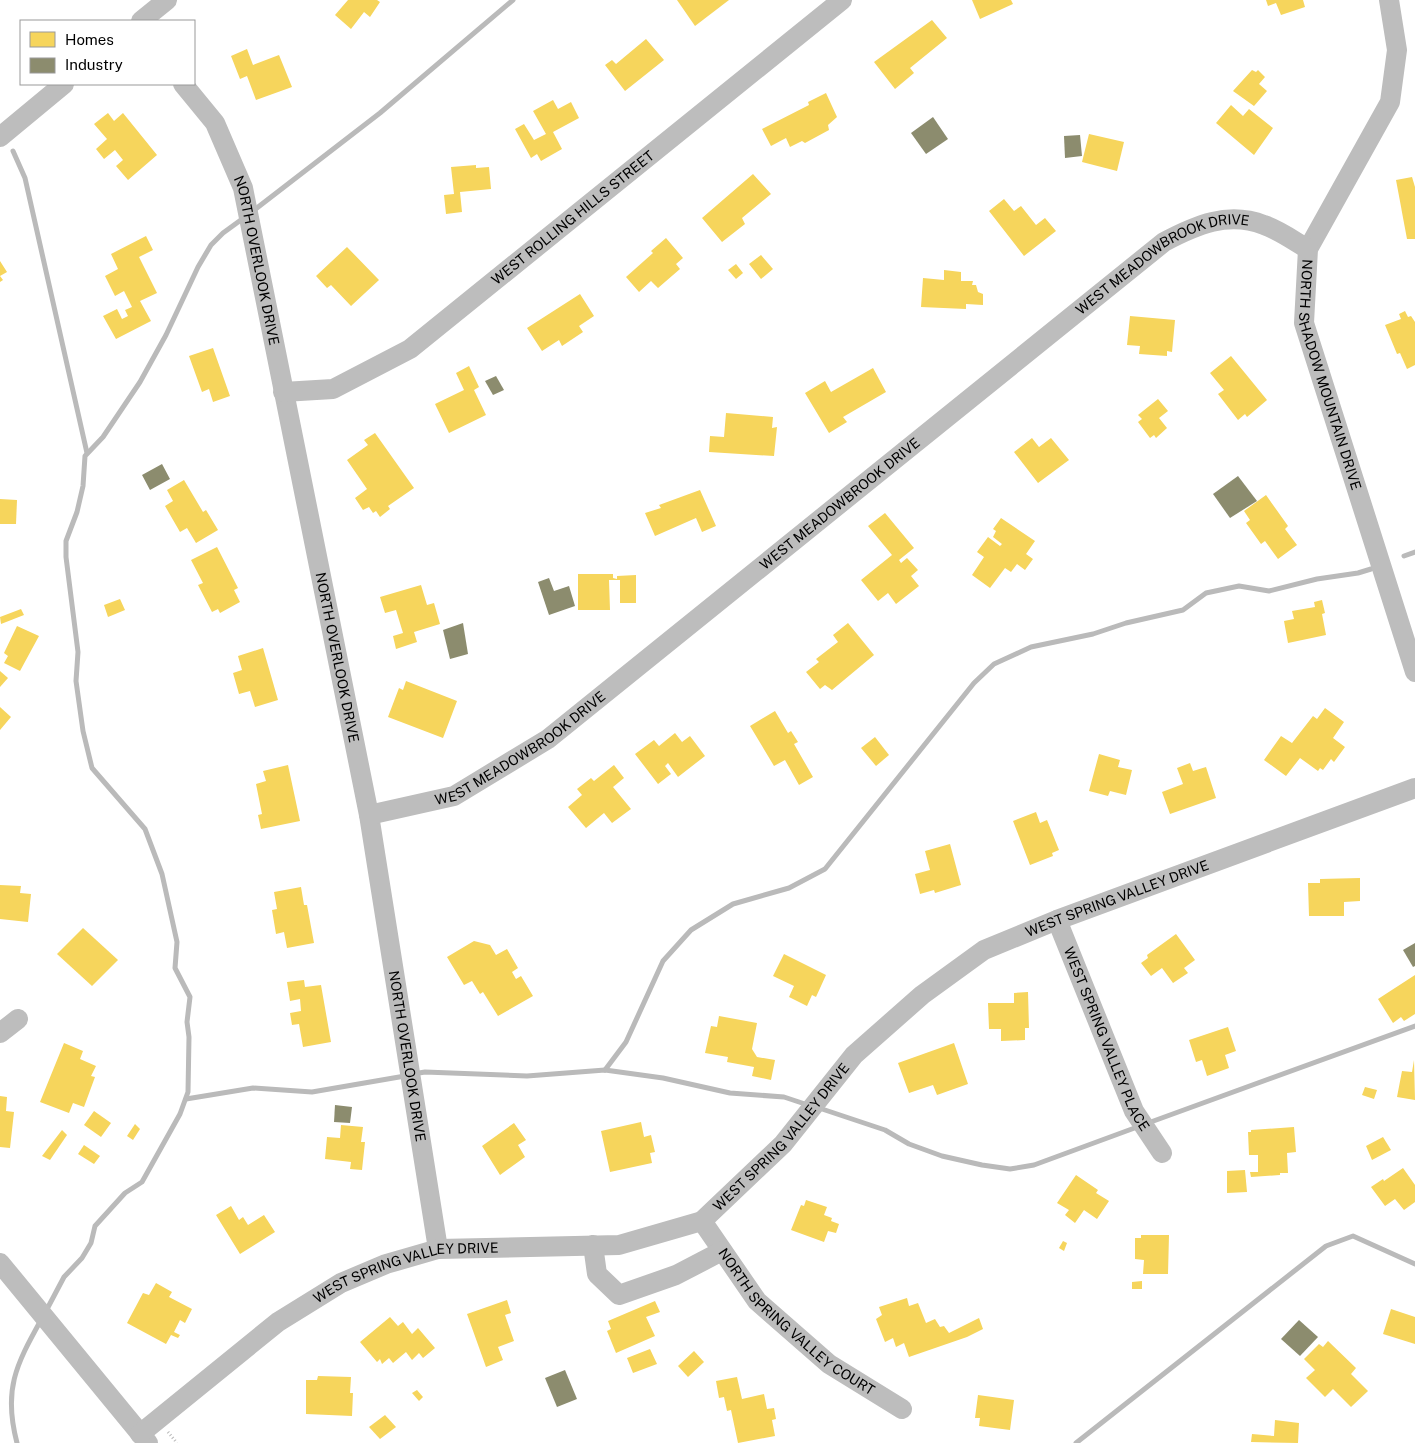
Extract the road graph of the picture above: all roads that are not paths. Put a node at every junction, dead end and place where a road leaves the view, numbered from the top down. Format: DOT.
graph roads {
  1 [pos="167,0"];
  2 [pos="842,0"];
  3 [pos="1389,0"];
  4 [pos="142,20"];
  5 [pos="63,85"];
  6 [pos="184,85"];
  7 [pos="0,137"];
  8 [pos="1308,249"];
  9 [pos="283,392"];
  10 [pos="1415,672"];
  11 [pos="1415,788"];
  12 [pos="368,815"];
  13 [pos="1057,920"];
  14 [pos="18,1019"];
  15 [pos="0,1033"];
  16 [pos="1162,1153"];
  17 [pos="702,1221"];
  18 [pos="593,1245"];
  19 [pos="438,1249"];
  20 [pos="722,1251"];
  21 [pos="0,1263"];
  22 [pos="902,1410"];
  23 [pos="144,1438"];
  1 -- 4 [label="street"];
  2 -- 9 [label="street, WEST ROLLING HILLS STREET"];
  3 -- 8 [label="street, NORTH SHADOW MOUNTAIN DRIVE"];
  5 -- 7 [label="street"];
  6 -- 9 [label="street, NORTH OVERLOOK DRIVE"];
  8 -- 10 [label="street, NORTH SHADOW MOUNTAIN DRIVE"];
  8 -- 12 [label="street, WEST MEADOWBROOK DRIVE"];
  9 -- 12 [label="street, NORTH OVERLOOK DRIVE"];
  11 -- 13 [label="street, WEST SPRING VALLEY DRIVE"];
  12 -- 19 [label="street, NORTH OVERLOOK DRIVE"];
  13 -- 16 [label="street, WEST SPRING VALLEY PLACE"];
  13 -- 17 [label="street, WEST SPRING VALLEY DRIVE"];
  14 -- 15 [label="street"];
  17 -- 18 [label="street, WEST SPRING VALLEY DRIVE"];
  17 -- 20 [label="street, NORTH SPRING VALLEY COURT"];
  18 -- 19 [label="street, WEST SPRING VALLEY DRIVE"];
  18 -- 20 [label="street"];
  19 -- 23 [label="street, WEST SPRING VALLEY DRIVE"];
  20 -- 22 [label="street, NORTH SPRING VALLEY COURT"];
  21 -- 23 [label="street"];
}
